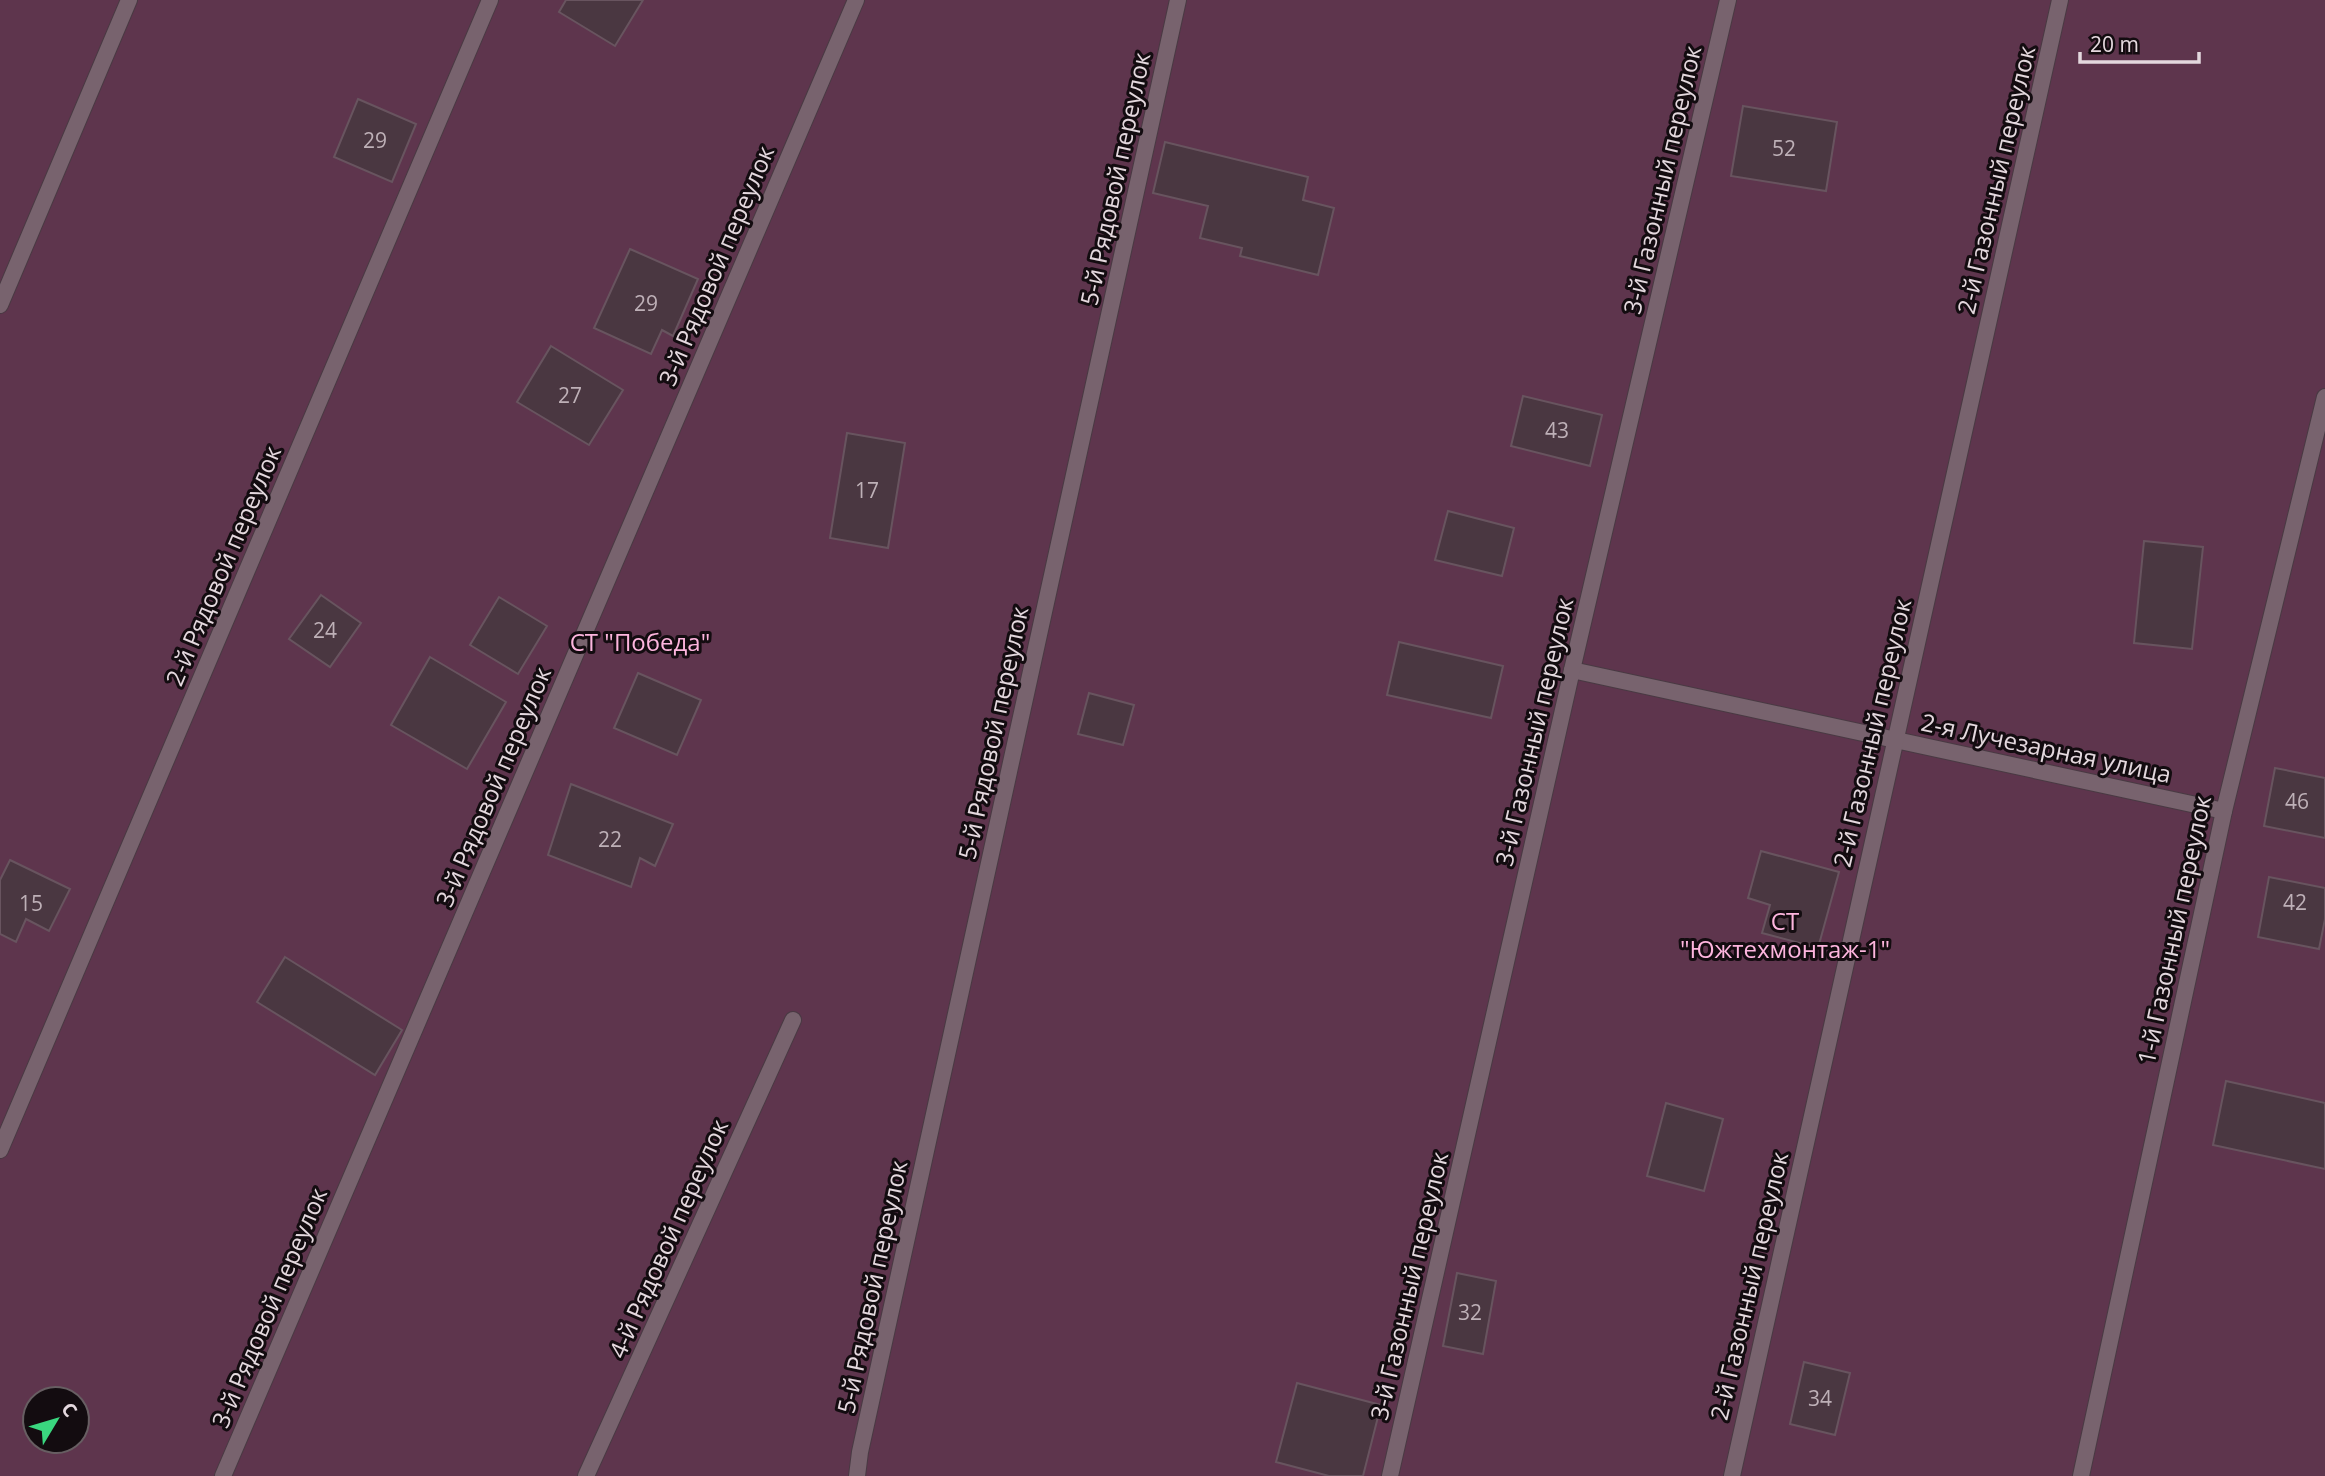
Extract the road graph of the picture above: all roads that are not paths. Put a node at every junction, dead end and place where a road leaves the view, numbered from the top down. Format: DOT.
graph roads {
  1 [pos="129,0"];
  2 [pos="490,0"];
  3 [pos="856,0"];
  4 [pos="1178,0"];
  5 [pos="1728,0"];
  6 [pos="2060,0"];
  7 [pos="0,305"];
  8 [pos="2325,397"];
  9 [pos="1572,670"];
  10 [pos="1895,740"];
  11 [pos="2224,811"];
  12 [pos="793,1020"];
  13 [pos="0,1150"];
  14 [pos="223,1476"];
  15 [pos="586,1476"];
  16 [pos="857,1476"];
  17 [pos="1390,1476"];
  18 [pos="1732,1476"];
  19 [pos="2081,1476"];
  1 -- 7 [label="lane"];
  2 -- 13 [label="lane, 2-й Рядовой переулок"];
  3 -- 14 [label="lane, 3-й Рядовой переулок"];
  4 -- 16 [label="lane, 5-й Рядовой переулок"];
  5 -- 9 [label="lane, 3-й Газонный переулок"];
  6 -- 10 [label="lane, 2-й Газонный переулок"];
  8 -- 11 [label="lane, 1-й Газонный переулок"];
  9 -- 10 [label="lane, 2-я Лучезарная улица"];
  9 -- 17 [label="lane, 3-й Газонный переулок"];
  10 -- 11 [label="lane, 2-я Лучезарная улица"];
  10 -- 18 [label="lane, 2-й Газонный переулок"];
  11 -- 19 [label="lane, 1-й Газонный переулок"];
  12 -- 15 [label="lane, 4-й Рядовой переулок"];
}
